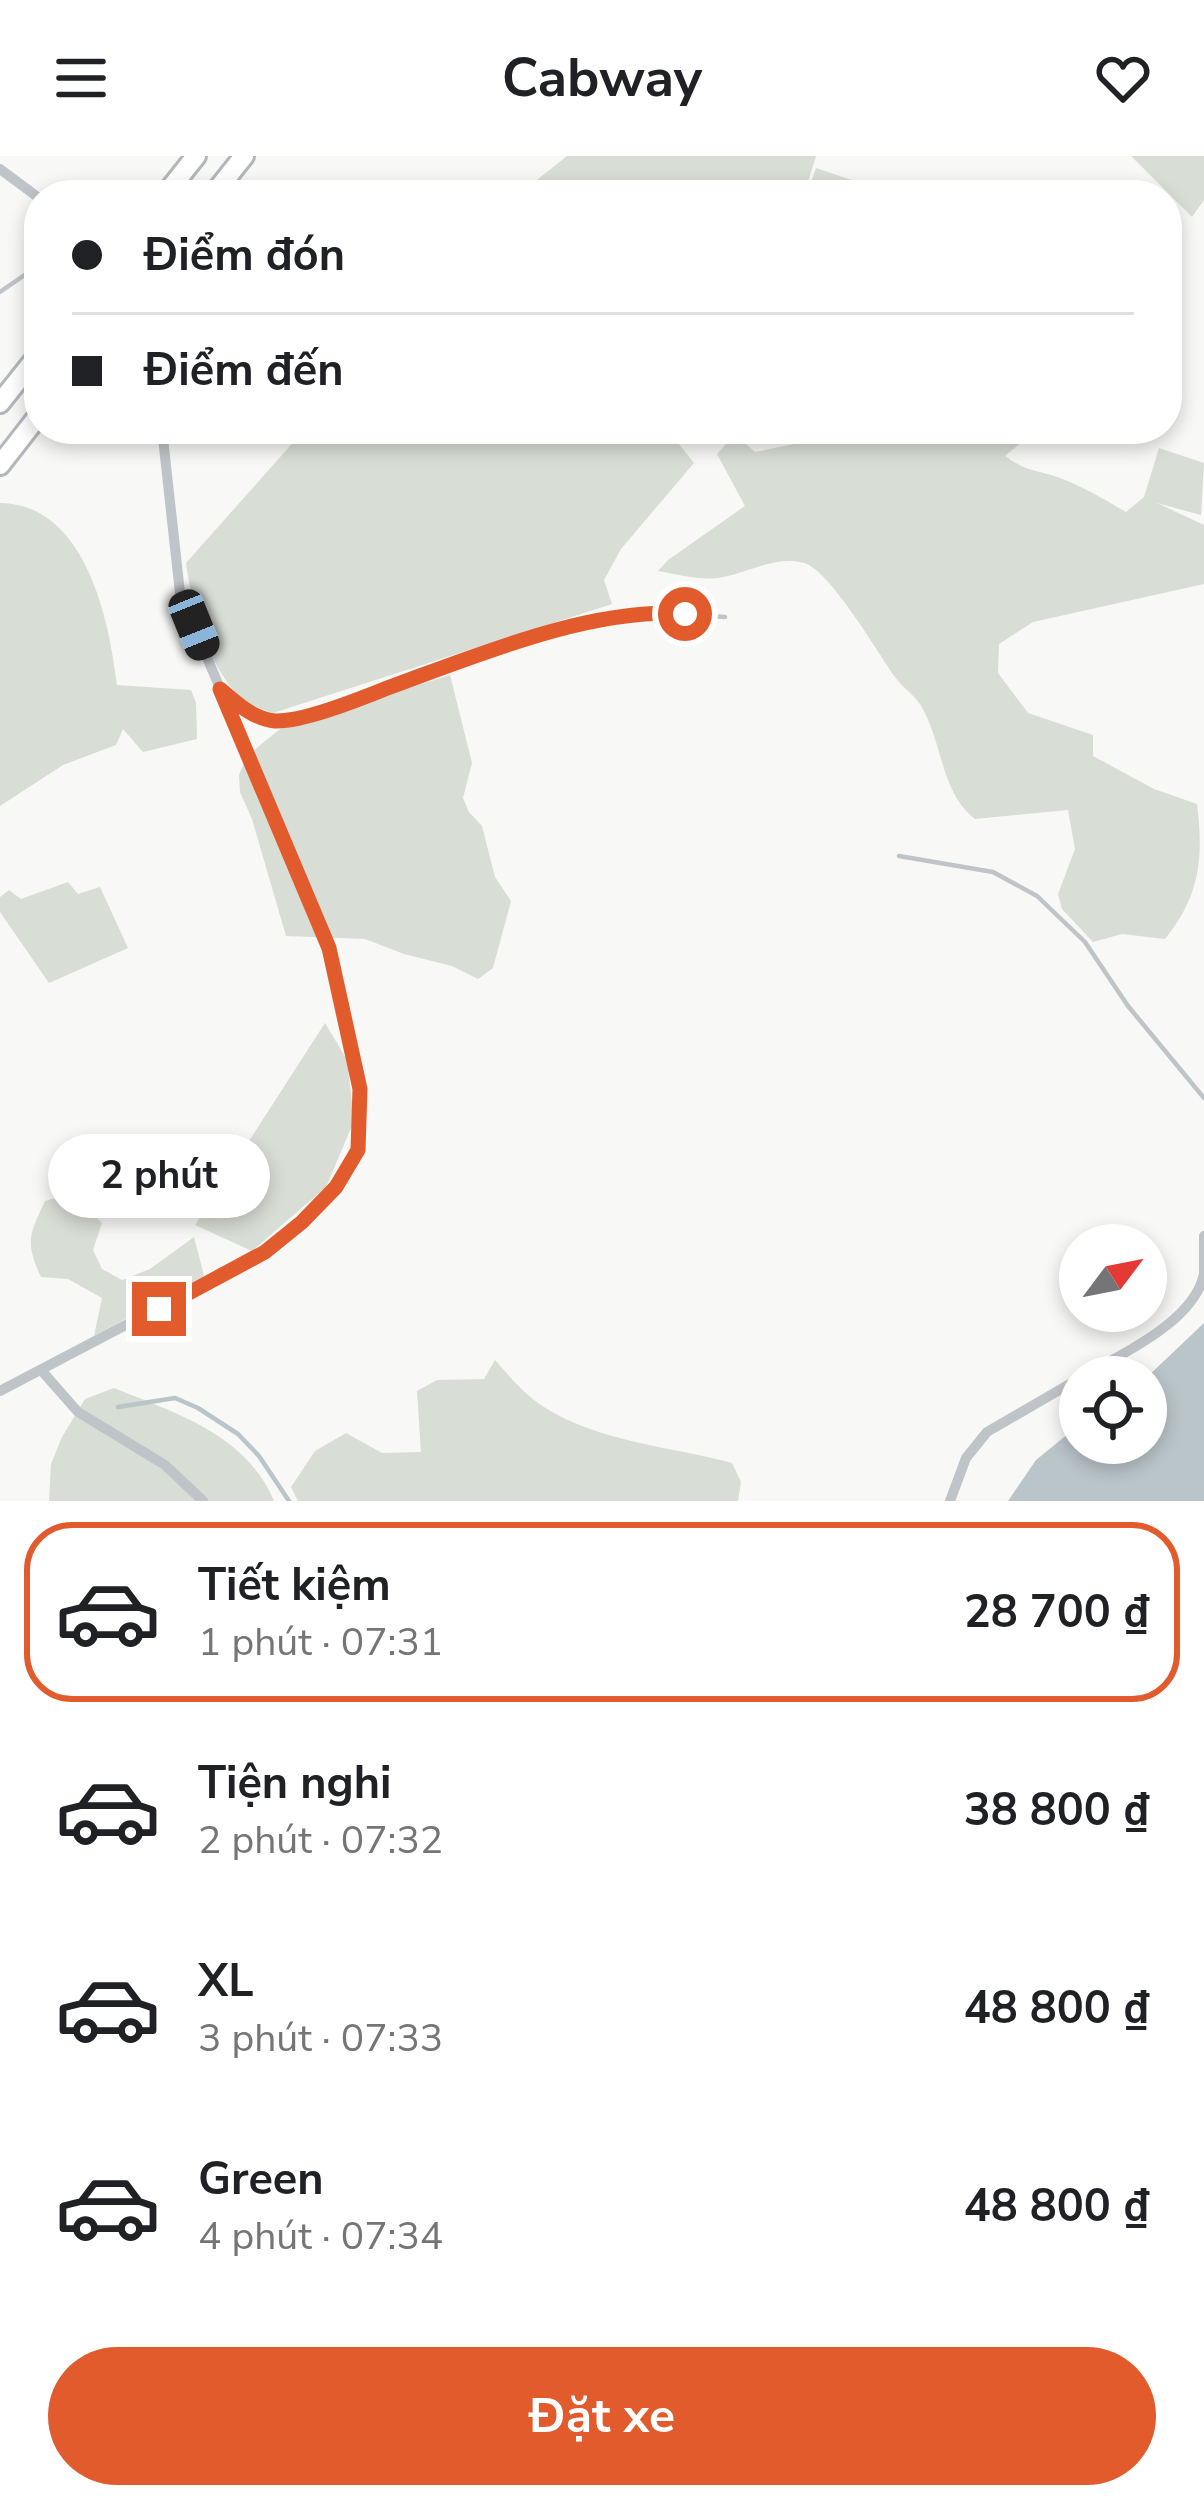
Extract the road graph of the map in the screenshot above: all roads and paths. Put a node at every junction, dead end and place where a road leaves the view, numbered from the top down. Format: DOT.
graph roads {
  1 [pos="196,156"];
  2 [pos="244,156"];
  3 [pos="177,180"];
  4 [pos="225,180"];
  5 [pos="24,373"];
  6 [pos="0,404"];
  7 [pos="24,434"];
  8 [pos="164,444"];
  9 [pos="0,465"];
  10 [pos="725,617"];
  11 [pos="220,689"];
  12 [pos="899,856"];
  13 [pos="1204,1098"];
  14 [pos="1204,1236"];
  15 [pos="1115,1356"];
  16 [pos="41,1370"];
  17 [pos="1059,1390"];
  18 [pos="0,1391"];
  19 [pos="203,1501"];
  20 [pos="950,1501"];
  1 -- 3 [label="highway"];
  2 -- 4 [label="highway"];
  5 -- 6 [label="highway"];
  7 -- 9 [label="highway"];
  8 -- 11 [label="street"];
  10 -- 11 [label="lane"];
  11 -- 16 [label="street"];
  12 -- 13 [label="lane"];
  14 -- 15 [label="street"];
  16 -- 18 [label="street"];
  16 -- 19 [label="street"];
  17 -- 20 [label="street"];
}
